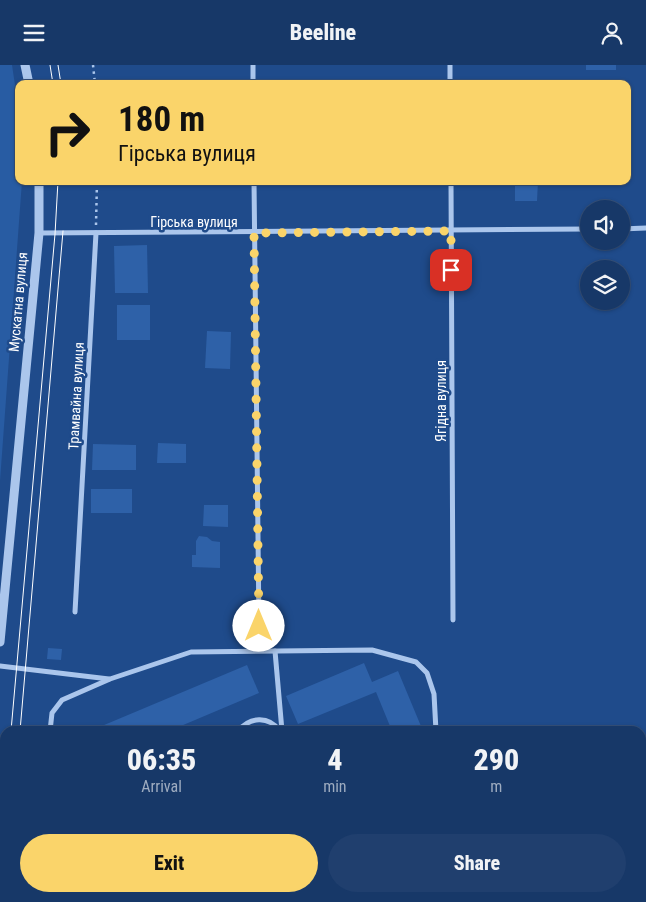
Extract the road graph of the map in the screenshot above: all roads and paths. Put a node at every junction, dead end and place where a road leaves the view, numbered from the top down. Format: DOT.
graph roads {
  1 [pos="26,65"];
  2 [pos="93,65"];
  3 [pos="253,65"];
  4 [pos="450,65"];
  5 [pos="28,80"];
  6 [pos="95,80"];
  7 [pos="253,80"];
  8 [pos="450,80"];
  9 [pos="40,185"];
  10 [pos="97,185"];
  11 [pos="254,185"];
  12 [pos="451,185"];
  13 [pos="646,228"];
  14 [pos="580,229"];
  15 [pos="630,229"];
  16 [pos="451,231"];
  17 [pos="39,233"];
  18 [pos="96,233"];
  19 [pos="254,233"];
  20 [pos="75,612"];
  21 [pos="454,620"];
  22 [pos="259,626"];
  23 [pos="0,642"];
  24 [pos="275,651"];
  25 [pos="0,665"];
  26 [pos="110,679"];
  27 [pos="51,726"];
  28 [pos="242,726"];
  29 [pos="276,726"];
  30 [pos="281,726"];
  31 [pos="436,726"];
  1 -- 5 [label="street"];
  2 -- 6 [label="path"];
  3 -- 7 [label="street"];
  4 -- 8 [label="street"];
  9 -- 17 [label="street, Мускатна вулиця"];
  10 -- 18 [label="path"];
  11 -- 19 [label="street"];
  12 -- 16 [label="street, Ягідна вулиця"];
  13 -- 15 [label="street"];
  14 -- 16 [label="street, Гірська вулиця"];
  16 -- 19 [label="street, Гірська вулиця"];
  16 -- 21 [label="street, Ягідна вулиця"];
  17 -- 18 [label="street, Гірська вулиця"];
  17 -- 23 [label="street, Мускатна вулиця"];
  18 -- 19 [label="street, Гірська вулиця"];
  18 -- 20 [label="street, Трамвайна вулиця"];
  19 -- 22 [label="street"];
  24 -- 26 [label="street"];
  24 -- 30 [label="street"];
  24 -- 31 [label="street"];
  25 -- 26 [label="street"];
  26 -- 27 [label="street"];
  28 -- 29 [label="street"];
}
